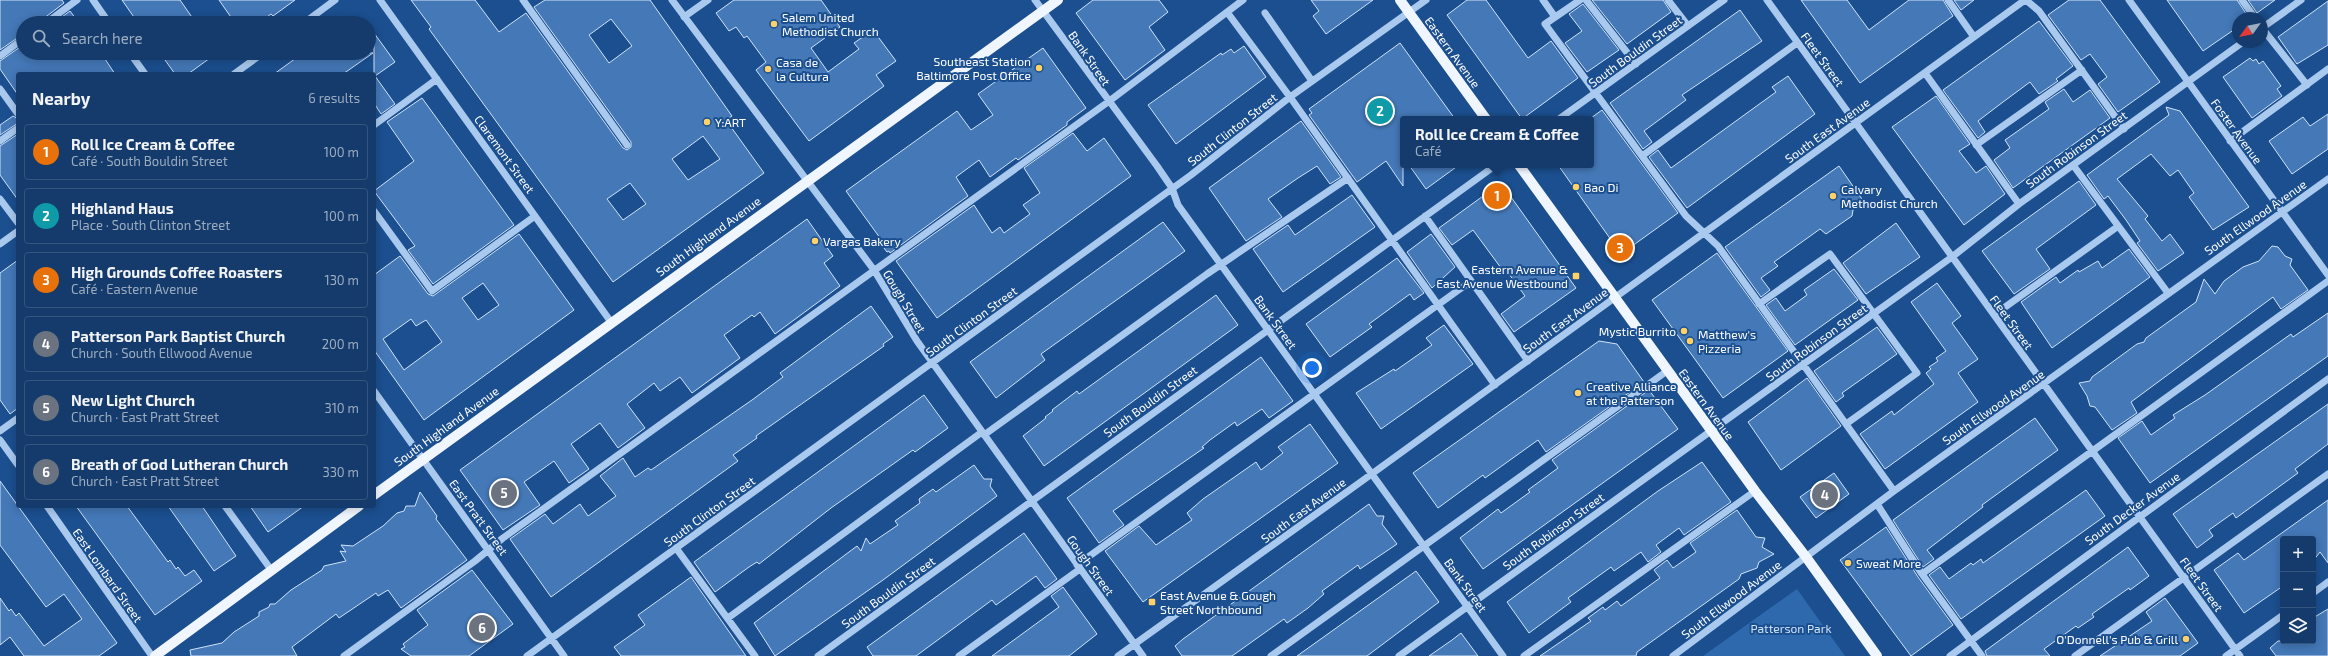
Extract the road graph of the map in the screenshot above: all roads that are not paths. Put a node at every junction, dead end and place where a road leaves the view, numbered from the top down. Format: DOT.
graph roads {
  1 [pos="78,0"];
  2 [pos="93,0"];
  3 [pos="335,0"];
  4 [pos="380,0"];
  5 [pos="523,0"];
  6 [pos="672,0"];
  7 [pos="708,0"];
  8 [pos="1035,0"];
  9 [pos="1058,0"];
  10 [pos="1243,0"];
  11 [pos="1400,0"];
  12 [pos="1426,0"];
  13 [pos="1543,0"];
  14 [pos="1580,0"];
  15 [pos="1586,0"];
  16 [pos="1668,0"];
  17 [pos="1724,0"];
  18 [pos="1767,0"];
  19 [pos="1948,0"];
  20 [pos="2025,0"];
  21 [pos="2129,0"];
  22 [pos="2242,0"];
  23 [pos="2301,0"];
  24 [pos="1043,10"];
  25 [pos="1227,12"];
  26 [pos="1409,12"];
  27 [pos="2251,12"];
  28 [pos="1265,13"];
  29 [pos="56,16"];
  30 [pos="104,16"];
  31 [pos="313,16"];
  32 [pos="684,17"];
  33 [pos="1555,17"];
  34 [pos="2268,24"];
  35 [pos="1688,26"];
  36 [pos="2268,36"];
  37 [pos="1974,37"];
  38 [pos="1797,43"];
  39 [pos="16,44"];
  40 [pos="2235,48"];
  41 [pos="0,56"];
  42 [pos="135,60"];
  43 [pos="253,60"];
  44 [pos="1636,64"];
  45 [pos="2328,69"];
  46 [pos="2082,70"];
  47 [pos="144,72"];
  48 [pos="237,72"];
  49 [pos="1925,73"];
  50 [pos="436,79"];
  51 [pos="1312,81"];
  52 [pos="2187,82"];
  53 [pos="2306,85"];
  54 [pos="0,89"];
  55 [pos="1596,92"];
  56 [pos="1290,97"];
  57 [pos="1108,102"];
  58 [pos="16,111"];
  59 [pos="1484,116"];
  60 [pos="1563,116"];
  61 [pos="1855,123"];
  62 [pos="376,124"];
  63 [pos="16,129"];
  64 [pos="2124,129"];
  65 [pos="0,141"];
  66 [pos="2230,141"];
  67 [pos="627,145"];
  68 [pos="1976,145"];
  69 [pos="1642,156"];
  70 [pos="2073,165"];
  71 [pos="1492,168"];
  72 [pos="1521,168"];
  73 [pos="1348,178"];
  74 [pos="2328,179"];
  75 [pos="808,180"];
  76 [pos="1172,188"];
  77 [pos="0,198"];
  78 [pos="2019,204"];
  79 [pos="2282,211"];
  80 [pos="376,213"];
  81 [pos="536,216"];
  82 [pos="1425,216"];
  83 [pos="16,220"];
  84 [pos="2117,227"];
  85 [pos="16,232"];
  86 [pos="1704,233"];
  87 [pos="1392,240"];
  88 [pos="0,244"];
  89 [pos="1952,257"];
  90 [pos="1221,265"];
  91 [pos="874,270"];
  92 [pos="2328,275"];
  93 [pos="1471,281"];
  94 [pos="2328,281"];
  95 [pos="2168,293"];
  96 [pos="1615,298"];
  97 [pos="1438,304"];
  98 [pos="1760,304"];
  99 [pos="1874,314"];
  100 [pos="1994,316"];
  101 [pos="611,322"];
  102 [pos="1268,330"];
  103 [pos="1528,361"];
  104 [pos="932,363"];
  105 [pos="1803,364"];
  106 [pos="1667,370"];
  107 [pos="2328,379"];
  108 [pos="1495,385"];
  109 [pos="2044,385"];
  110 [pos="376,394"];
  111 [pos="1314,394"];
  112 [pos="16,419"];
  113 [pos="1846,424"];
  114 [pos="0,431"];
  115 [pos="1711,431"];
  116 [pos="983,434"];
  117 [pos="0,440"];
  118 [pos="2093,452"];
  119 [pos="423,459"];
  120 [pos="16,462"];
  121 [pos="1373,474"];
  122 [pos="2328,474"];
  123 [pos="1755,491"];
  124 [pos="1894,491"];
  125 [pos="376,494"];
  126 [pos="1031,501"];
  127 [pos="1877,504"];
  128 [pos="48,508"];
  129 [pos="226,508"];
  130 [pos="356,508"];
  131 [pos="2140,517"];
  132 [pos="1424,545"];
  133 [pos="676,548"];
  134 [pos="489,549"];
  135 [pos="1806,557"];
  136 [pos="1079,567"];
  137 [pos="272,570"];
  138 [pos="1922,574"];
  139 [pos="2183,576"];
  140 [pos="2328,582"];
  141 [pos="2316,591"];
  142 [pos="1468,607"];
  143 [pos="2280,617"];
  144 [pos="728,618"];
  145 [pos="552,638"];
  146 [pos="1971,641"];
  147 [pos="1134,644"];
  148 [pos="2235,649"];
  149 [pos="154,656"];
  150 [pos="344,656"];
  151 [pos="527,656"];
  152 [pos="564,656"];
  153 [pos="755,656"];
  154 [pos="818,656"];
  155 [pos="960,656"];
  156 [pos="1118,656"];
  157 [pos="1143,656"];
  158 [pos="1271,656"];
  159 [pos="1399,656"];
  160 [pos="1503,656"];
  161 [pos="1524,656"];
  162 [pos="1673,656"];
  163 [pos="1877,656"];
  164 [pos="1950,656"];
  165 [pos="1982,656"];
  166 [pos="2075,656"];
  167 [pos="2226,656"];
  168 [pos="2240,656"];
  1 -- 29 [label="street"];
  2 -- 30 [label="street"];
  3 -- 31 [label="street"];
  4 -- 50 [label="street, Claremont Street"];
  5 -- 67 [label="street"];
  6 -- 32 [label="street, Gough Street"];
  7 -- 32 [label="street"];
  8 -- 24 [label="street, Bank Street"];
  9 -- 24 [label="main road, South Highland Avenue"];
  10 -- 25 [label="street"];
  11 -- 26 [label="main road, Eastern Avenue"];
  12 -- 26 [label="street, South Clinton Street"];
  13 -- 33 [label="street"];
  14 -- 33 [label="street"];
  15 -- 44 [label="street"];
  16 -- 35 [label="street"];
  17 -- 35 [label="street, South Bouldin Street"];
  18 -- 38 [label="street, Fleet Street"];
  19 -- 37 [label="street"];
  20 -- 37 [label="street, South East Avenue"];
  20 -- 46 [label="street"];
  21 -- 52 [label="street, Foster Avenue"];
  22 -- 27 [label="street"];
  23 -- 34 [label="street"];
  24 -- 57 [label="street, Bank Street"];
  24 -- 75 [label="main road, South Highland Avenue"];
  25 -- 56 [label="street"];
  25 -- 57 [label="street"];
  26 -- 51 [label="street, South Clinton Street"];
  26 -- 59 [label="main road, Eastern Avenue"];
  28 -- 51 [label="street"];
  32 -- 75 [label="street, Gough Street"];
  33 -- 55 [label="street"];
  35 -- 44 [label="street, South Bouldin Street"];
  36 -- 53 [label="street"];
  37 -- 49 [label="street, South East Avenue"];
  38 -- 61 [label="street, Fleet Street"];
  38 -- 69 [label="street"];
  39 -- 41 [label="street"];
  40 -- 52 [label="street, South Robinson Street"];
  42 -- 47 [label="street"];
  43 -- 48 [label="street"];
  44 -- 55 [label="street, South Bouldin Street"];
  45 -- 53 [label="street"];
  46 -- 64 [label="street"];
  46 -- 68 [label="street"];
  49 -- 61 [label="street, South East Avenue"];
  49 -- 68 [label="street"];
  50 -- 62 [label="street"];
  50 -- 81 [label="street, Claremont Street"];
  51 -- 56 [label="street, South Clinton Street"];
  52 -- 64 [label="street, South Robinson Street"];
  52 -- 66 [label="street, Foster Avenue"];
  53 -- 66 [label="street"];
  54 -- 58 [label="street"];
  55 -- 60 [label="street, South Bouldin Street"];
  55 -- 69 [label="street"];
  56 -- 73 [label="street"];
  56 -- 76 [label="street, South Clinton Street"];
  57 -- 76 [label="street, Bank Street"];
  57 -- 91 [label="street"];
  61 -- 86 [label="street, South East Avenue"];
  61 -- 89 [label="street, Fleet Street"];
  63 -- 65 [label="street"];
  64 -- 70 [label="street, South Robinson Street"];
  66 -- 79 [label="street, Foster Avenue"];
  68 -- 78 [label="street"];
  69 -- 86 [label="street"];
  70 -- 78 [label="street, South Robinson Street"];
  70 -- 84 [label="street"];
  71 -- 82 [label="street, South Bouldin Street"];
  72 -- 96 [label="main road, Eastern Avenue"];
  73 -- 87 [label="street"];
  73 -- 90 [label="street"];
  74 -- 79 [label="street, South Ellwood Avenue"];
  75 -- 91 [label="street, Gough Street"];
  75 -- 101 [label="main road, South Highland Avenue"];
  76 -- 90 [label="street, Bank Street"];
  76 -- 104 [label="street, South Clinton Street"];
  77 -- 83 [label="street"];
  78 -- 89 [label="street, South Robinson Street"];
  79 -- 92 [label="street, Foster Avenue"];
  79 -- 95 [label="street, South Ellwood Avenue"];
  80 -- 81 [label="street"];
  81 -- 101 [label="street, Claremont Street"];
  82 -- 87 [label="street, South Bouldin Street"];
  82 -- 93 [label="street"];
  84 -- 95 [label="street"];
  84 -- 100 [label="street"];
  85 -- 88 [label="street"];
  86 -- 96 [label="street, South East Avenue"];
  86 -- 98 [label="street"];
  87 -- 97 [label="street"];
  87 -- 102 [label="street, South Bouldin Street"];
  89 -- 99 [label="street, South Robinson Street"];
  89 -- 100 [label="street, Fleet Street"];
  90 -- 102 [label="street, Bank Street"];
  90 -- 116 [label="street"];
  91 -- 104 [label="street, Gough Street"];
  91 -- 134 [label="street"];
  93 -- 97 [label="street"];
  93 -- 103 [label="street"];
  94 -- 118 [label="street"];
  95 -- 109 [label="street, South Ellwood Avenue"];
  96 -- 103 [label="street, South East Avenue"];
  96 -- 106 [label="main road, Eastern Avenue"];
  97 -- 108 [label="street"];
  97 -- 111 [label="street"];
  98 -- 99 [label="street"];
  98 -- 105 [label="street"];
  99 -- 105 [label="street, South Robinson Street"];
  99 -- 113 [label="street"];
  100 -- 109 [label="street, Fleet Street"];
  101 -- 119 [label="main road, South Highland Avenue"];
  102 -- 111 [label="street, Bank Street"];
  102 -- 126 [label="street, South Bouldin Street"];
  103 -- 108 [label="street, South East Avenue"];
  104 -- 116 [label="street, Gough Street"];
  104 -- 133 [label="street, South Clinton Street"];
  105 -- 113 [label="street"];
  105 -- 115 [label="street, South Robinson Street"];
  106 -- 115 [label="main road, Eastern Avenue"];
  106 -- 132 [label="street"];
  107 -- 131 [label="street, South Decker Avenue"];
  108 -- 121 [label="street, South East Avenue"];
  109 -- 118 [label="street, Fleet Street"];
  109 -- 124 [label="street, South Ellwood Avenue"];
  110 -- 119 [label="street, East Pratt Street"];
  111 -- 121 [label="street, Bank Street"];
  111 -- 136 [label="street"];
  112 -- 114 [label="street"];
  113 -- 124 [label="street"];
  115 -- 123 [label="main road, Eastern Avenue"];
  115 -- 142 [label="street, South Robinson Street"];
  116 -- 126 [label="street, Gough Street"];
  116 -- 144 [label="street"];
  117 -- 120 [label="street"];
  118 -- 131 [label="street, Fleet Street"];
  118 -- 138 [label="street"];
  119 -- 125 [label="main road, South Highland Avenue"];
  119 -- 134 [label="street, East Pratt Street"];
  121 -- 132 [label="street, Bank Street"];
  121 -- 147 [label="street, South East Avenue"];
  122 -- 139 [label="street"];
  123 -- 135 [label="main road, Eastern Avenue"];
  123 -- 161 [label="street"];
  124 -- 127 [label="street, South Ellwood Avenue"];
  126 -- 136 [label="street, Gough Street"];
  126 -- 154 [label="street, South Bouldin Street"];
  127 -- 135 [label="street, South Ellwood Avenue"];
  127 -- 138 [label="street"];
  128 -- 149 [label="street, East Lombard Street"];
  129 -- 137 [label="street"];
  130 -- 137 [label="main road"];
  131 -- 139 [label="street, Fleet Street"];
  131 -- 146 [label="street, South Decker Avenue"];
  132 -- 142 [label="street, Bank Street"];
  132 -- 158 [label="street"];
  133 -- 144 [label="street"];
  133 -- 145 [label="street, South Clinton Street"];
  134 -- 145 [label="street, East Pratt Street"];
  134 -- 150 [label="street"];
  135 -- 162 [label="street, South Ellwood Avenue"];
  135 -- 163 [label="main road, Eastern Avenue"];
  136 -- 147 [label="street, Gough Street"];
  136 -- 155 [label="street"];
  137 -- 149 [label="main road"];
  138 -- 146 [label="street"];
  139 -- 148 [label="street, Fleet Street"];
  139 -- 166 [label="street"];
  140 -- 141 [label="street"];
  142 -- 159 [label="street, South Robinson Street"];
  142 -- 160 [label="street, Bank Street"];
  143 -- 148 [label="street"];
  144 -- 153 [label="street"];
  145 -- 151 [label="street, South Clinton Street"];
  145 -- 152 [label="street, East Pratt Street"];
  146 -- 164 [label="street, South Decker Avenue"];
  146 -- 165 [label="street"];
  147 -- 156 [label="street, South East Avenue"];
  147 -- 157 [label="street, Gough Street"];
  148 -- 167 [label="street"];
  148 -- 168 [label="street, Fleet Street"];
}
